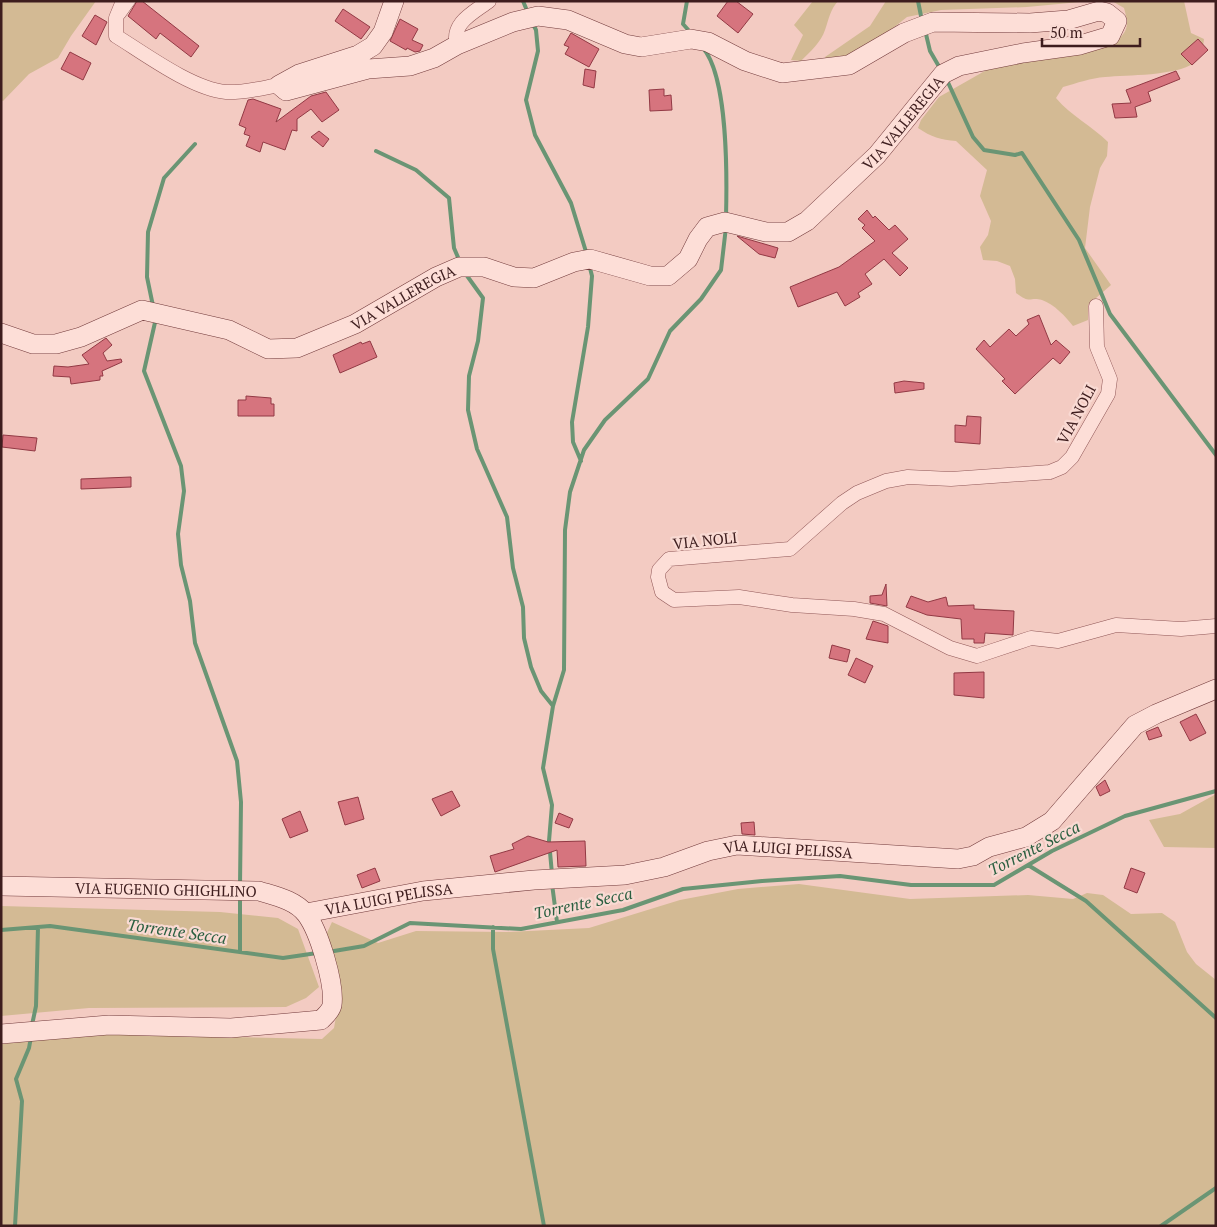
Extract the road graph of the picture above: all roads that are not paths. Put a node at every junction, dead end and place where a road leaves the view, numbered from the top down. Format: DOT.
graph roads {
  1 [pos="123,1"];
  2 [pos="132,1"];
  3 [pos="394,1"];
  4 [pos="489,1"];
  5 [pos="116,30"];
  6 [pos="457,45"];
  7 [pos="279,85"];
  8 [pos="1096,306"];
  9 [pos="1,334"];
  10 [pos="1216,626"];
  11 [pos="1216,690"];
  12 [pos="1,886"];
  13 [pos="306,913"];
  14 [pos="1,1034"];
  1 -- 5 [label="street"];
  2 -- 5 [label="lane"];
  3 -- 7 [label="street"];
  4 -- 6 [label="street"];
  5 -- 7 [label="street"];
  6 -- 7 [label="street, VIA VALLEREGIA"];
  6 -- 9 [label="street, VIA VALLEREGIA"];
  8 -- 10 [label="street, VIA NOLI"];
  11 -- 13 [label="street, VIA LUIGI PELISSA"];
  12 -- 13 [label="street, VIA EUGENIO GHIGHLINO"];
  13 -- 14 [label="street"];
}
